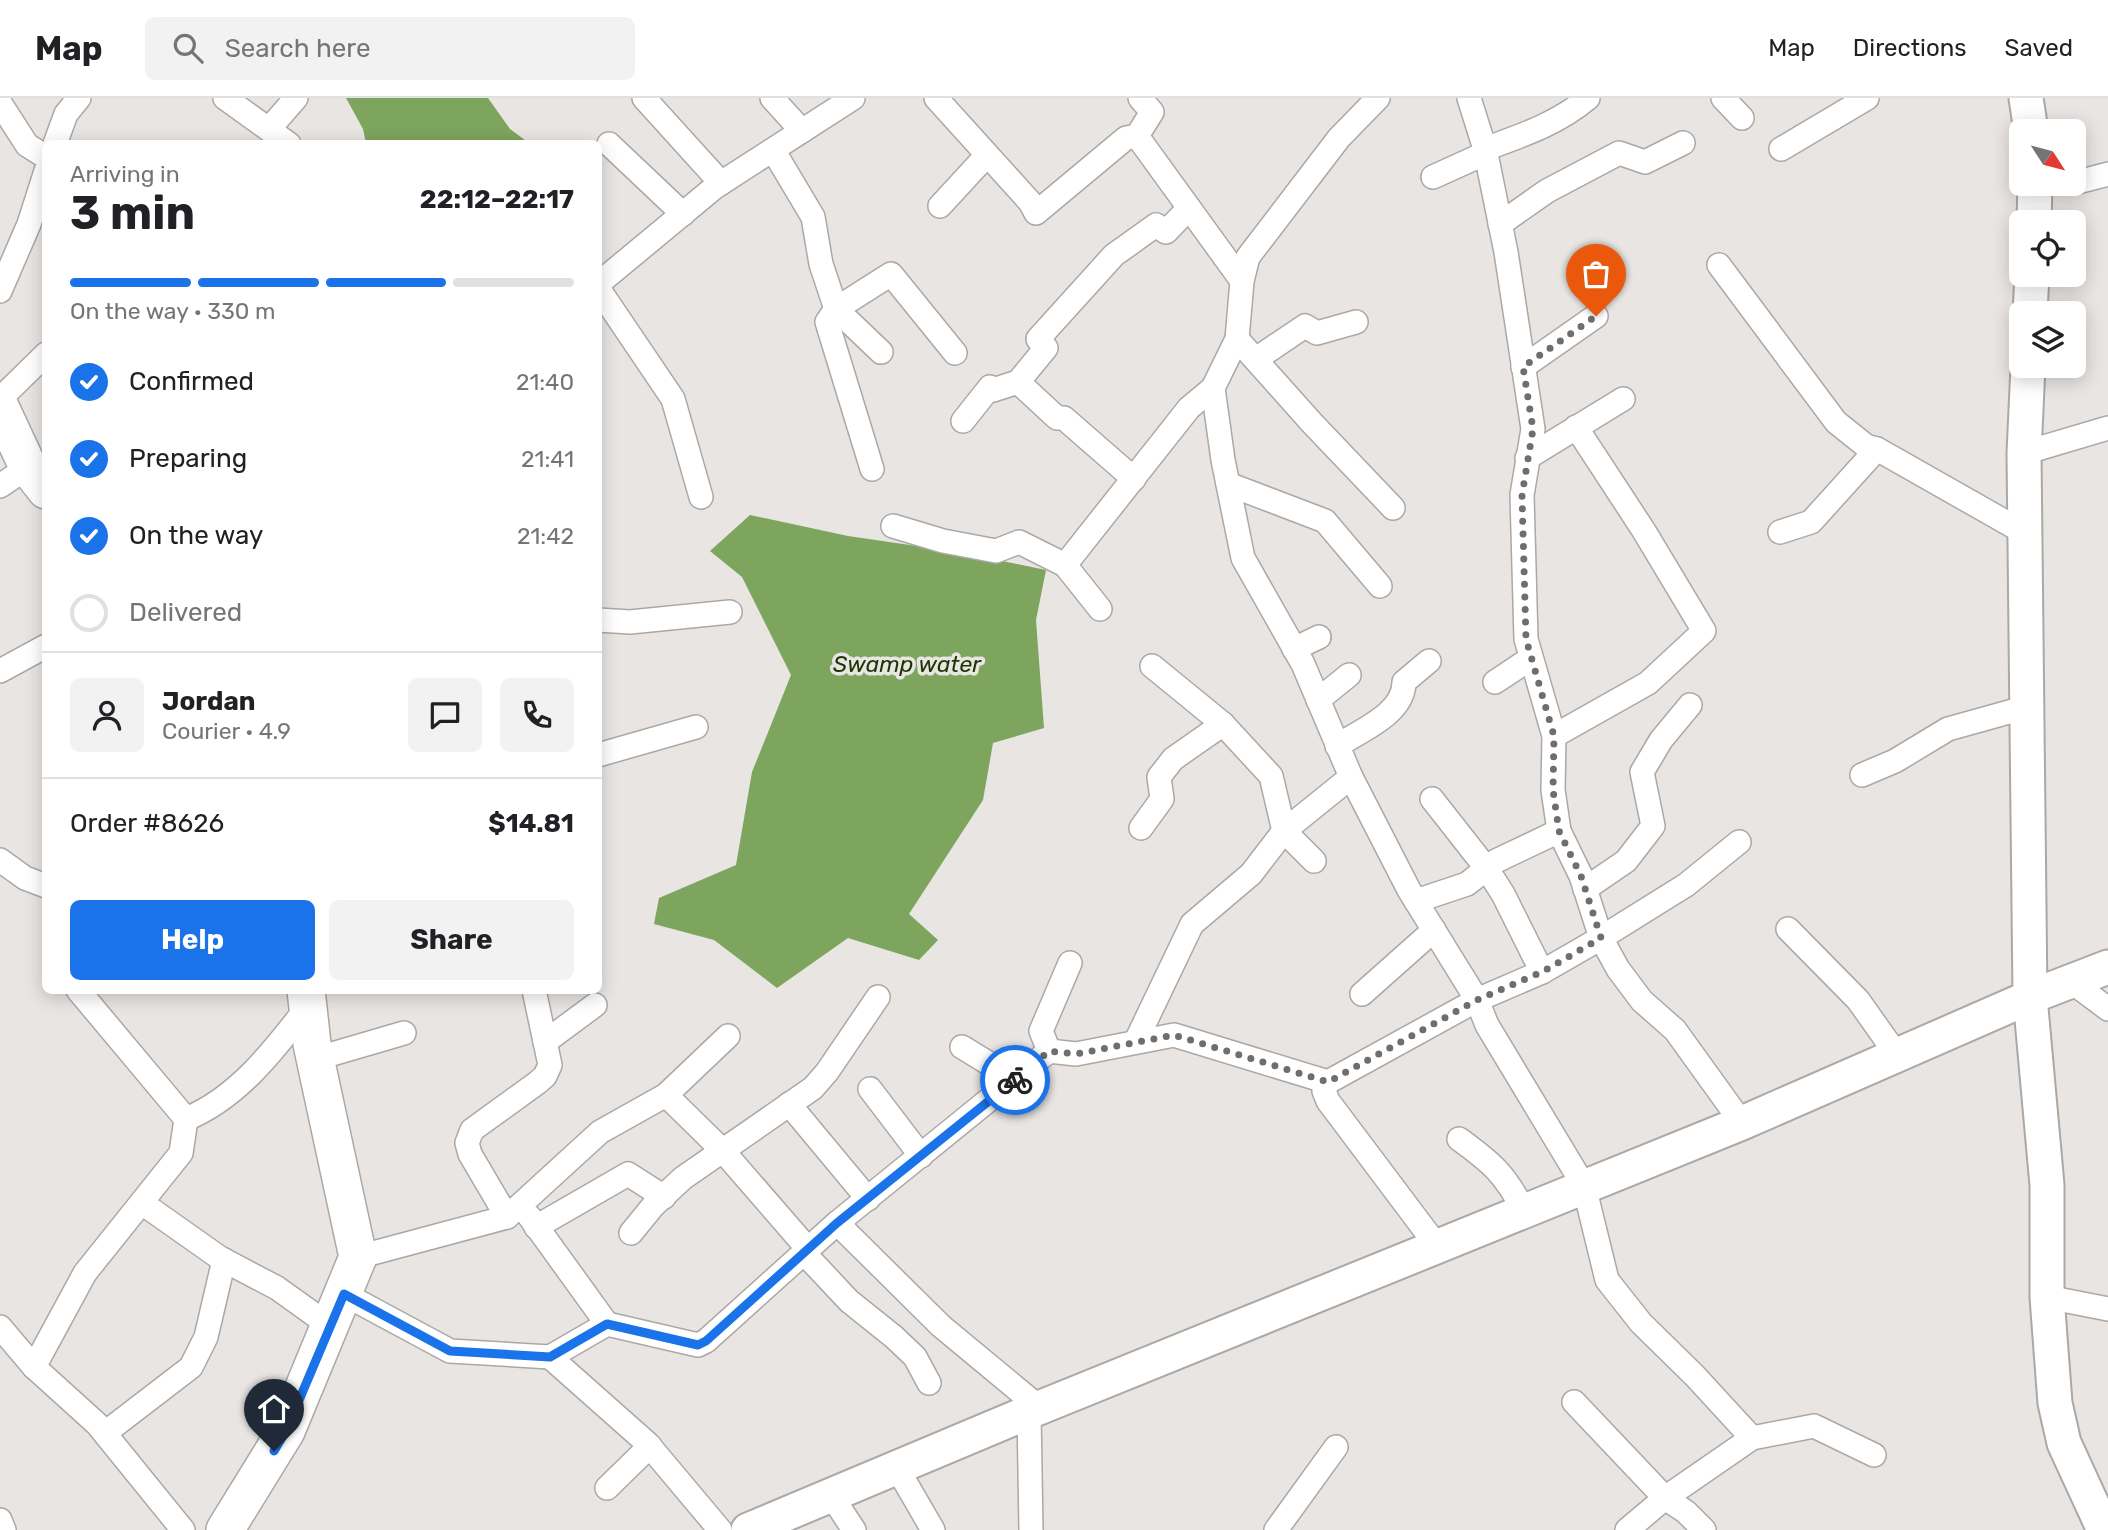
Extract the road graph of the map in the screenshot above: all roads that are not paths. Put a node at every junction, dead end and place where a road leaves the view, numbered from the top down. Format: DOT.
graph roads {
  1 [pos="79,98"];
  2 [pos="226,98"];
  3 [pos="296,98"];
  4 [pos="644,98"];
  5 [pos="772,98"];
  6 [pos="853,98"];
  7 [pos="936,98"];
  8 [pos="1140,98"];
  9 [pos="1378,98"];
  10 [pos="1469,98"];
  11 [pos="1588,98"];
  12 [pos="1723,98"];
  13 [pos="1867,98"];
  14 [pos="2026,98"];
  15 [pos="0,103"];
  16 [pos="1742,118"];
  17 [pos="2029,119"];
  18 [pos="269,129"];
  19 [pos="802,131"];
  20 [pos="1137,136"];
  21 [pos="56,140"];
  22 [pos="284,140"];
  23 [pos="609,144"];
  24 [pos="1684,144"];
  25 [pos="1781,149"];
  26 [pos="773,150"];
  27 [pos="1486,151"];
  28 [pos="42,155"];
  29 [pos="986,155"];
  30 [pos="2108,174"];
  31 [pos="1433,177"];
  32 [pos="2086,180"];
  33 [pos="42,183"];
  34 [pos="721,183"];
  35 [pos="940,206"];
  36 [pos="1189,208"];
  37 [pos="683,214"];
  38 [pos="1500,224"];
  39 [pos="1719,265"];
  40 [pos="1242,281"];
  41 [pos="602,283"];
  42 [pos="0,291"];
  43 [pos="602,292"];
  44 [pos="836,309"];
  45 [pos="1596,316"];
  46 [pos="1356,322"];
  47 [pos="1237,339"];
  48 [pos="881,352"];
  49 [pos="955,353"];
  50 [pos="42,358"];
  51 [pos="1256,359"];
  52 [pos="1523,367"];
  53 [pos="2028,378"];
  54 [pos="1018,382"];
  55 [pos="1213,388"];
  56 [pos="0,399"];
  57 [pos="1623,399"];
  58 [pos="0,407"];
  59 [pos="963,421"];
  60 [pos="1576,427"];
  61 [pos="2108,428"];
  62 [pos="1877,449"];
  63 [pos="2025,453"];
  64 [pos="1527,458"];
  65 [pos="872,469"];
  66 [pos="1134,479"];
  67 [pos="25,481"];
  68 [pos="1228,484"];
  69 [pos="701,496"];
  70 [pos="1393,508"];
  71 [pos="893,526"];
  72 [pos="1780,532"];
  73 [pos="2025,533"];
  74 [pos="1065,565"];
  75 [pos="1380,586"];
  76 [pos="1100,609"];
  77 [pos="730,612"];
  78 [pos="602,620"];
  79 [pos="1319,636"];
  80 [pos="42,648"];
  81 [pos="1294,649"];
  82 [pos="1531,658"];
  83 [pos="1429,661"];
  84 [pos="1152,666"];
  85 [pos="0,671"];
  86 [pos="1349,675"];
  87 [pos="1495,681"];
  88 [pos="1318,700"];
  89 [pos="1690,705"];
  90 [pos="2027,707"];
  91 [pos="1223,723"];
  92 [pos="696,727"];
  93 [pos="1554,736"];
  94 [pos="1337,746"];
  95 [pos="602,754"];
  96 [pos="1862,775"];
  97 [pos="1351,777"];
  98 [pos="1432,799"];
  99 [pos="1141,828"];
  100 [pos="1284,831"];
  101 [pos="1559,831"];
  102 [pos="1739,842"];
  103 [pos="0,860"];
  104 [pos="1314,861"];
  105 [pos="1487,869"];
  106 [pos="42,884"];
  107 [pos="1585,889"];
  108 [pos="1416,901"];
  109 [pos="1788,929"];
  110 [pos="1434,930"];
  111 [pos="1601,938"];
  112 [pos="1070,963"];
  113 [pos="2108,967"];
  114 [pos="1542,972"];
  115 [pos="2072,982"];
  116 [pos="81,994"];
  117 [pos="535,994"];
  118 [pos="1362,994"];
  119 [pos="877,997"];
  120 [pos="2030,997"];
  121 [pos="307,998"];
  122 [pos="1477,1000"];
  123 [pos="596,1005"];
  124 [pos="2108,1009"];
  125 [pos="404,1033"];
  126 [pos="728,1036"];
  127 [pos="1136,1041"];
  128 [pos="545,1042"];
  129 [pos="962,1047"];
  130 [pos="1049,1051"];
  131 [pos="1897,1055"];
  132 [pos="315,1059"];
  133 [pos="1328,1082"];
  134 [pos="1010,1084"];
  135 [pos="870,1089"];
  136 [pos="666,1095"];
  137 [pos="789,1104"];
  138 [pos="186,1119"];
  139 [pos="1742,1123"];
  140 [pos="1459,1139"];
  141 [pos="723,1151"];
  142 [pos="922,1156"];
  143 [pos="1584,1186"];
  144 [pos="664,1197"];
  145 [pos="868,1199"];
  146 [pos="142,1203"];
  147 [pos="1524,1210"];
  148 [pos="514,1211"];
  149 [pos="837,1223"];
  150 [pos="536,1227"];
  151 [pos="631,1233"];
  152 [pos="1437,1246"];
  153 [pos="806,1251"];
  154 [pos="358,1256"];
  155 [pos="224,1260"];
  156 [pos="2047,1297"];
  157 [pos="2108,1309"];
  158 [pos="337,1310"];
  159 [pos="607,1324"];
  160 [pos="0,1327"];
  161 [pos="550,1357"];
  162 [pos="34,1367"];
  163 [pos="929,1383"];
  164 [pos="1574,1402"];
  165 [pos="1035,1410"];
  166 [pos="105,1433"];
  167 [pos="1752,1438"];
  168 [pos="650,1446"];
  169 [pos="1336,1447"];
  170 [pos="1874,1455"];
  171 [pos="897,1468"];
  172 [pos="607,1488"];
  173 [pos="831,1496"];
  174 [pos="1665,1499"];
  175 [pos="0,1520"];
  176 [pos="4,1530"];
  177 [pos="183,1530"];
  178 [pos="225,1530"];
  179 [pos="720,1530"];
  180 [pos="748,1530"];
  181 [pos="854,1530"];
  182 [pos="933,1530"];
  183 [pos="1031,1530"];
  184 [pos="1276,1530"];
  185 [pos="1627,1530"];
  186 [pos="1704,1530"];
  187 [pos="2104,1530"];
  1 -- 21 [label="street"];
  2 -- 18 [label="street"];
  3 -- 18 [label="street"];
  4 -- 34 [label="street"];
  5 -- 19 [label="street"];
  6 -- 19 [label="street"];
  7 -- 29 [label="street"];
  8 -- 20 [label="street"];
  9 -- 40 [label="street"];
  10 -- 27 [label="street"];
  11 -- 27 [label="street"];
  12 -- 16 [label="street"];
  13 -- 25 [label="street"];
  14 -- 17 [label="main road"];
  15 -- 28 [label="street"];
  18 -- 22 [label="street"];
  19 -- 26 [label="street"];
  20 -- 29 [label="street"];
  20 -- 36 [label="street"];
  23 -- 37 [label="street"];
  24 -- 38 [label="street"];
  26 -- 34 [label="street"];
  26 -- 44 [label="street"];
  27 -- 31 [label="street"];
  27 -- 38 [label="street"];
  29 -- 35 [label="street"];
  30 -- 32 [label="street"];
  33 -- 42 [label="street"];
  34 -- 37 [label="street"];
  36 -- 40 [label="street"];
  36 -- 54 [label="street"];
  37 -- 41 [label="street"];
  38 -- 52 [label="street"];
  39 -- 62 [label="street"];
  40 -- 47 [label="street"];
  43 -- 69 [label="street"];
  44 -- 48 [label="street"];
  44 -- 49 [label="street"];
  44 -- 65 [label="street"];
  45 -- 52 [label="street"];
  46 -- 51 [label="street"];
  47 -- 51 [label="street"];
  47 -- 55 [label="street"];
  50 -- 56 [label="street"];
  51 -- 70 [label="street"];
  52 -- 64 [label="street"];
  53 -- 63 [label="main road"];
  54 -- 59 [label="street"];
  54 -- 66 [label="street"];
  55 -- 66 [label="street"];
  55 -- 68 [label="street"];
  57 -- 60 [label="street"];
  58 -- 67 [label="main road"];
  60 -- 64 [label="street"];
  60 -- 93 [label="street"];
  61 -- 63 [label="street"];
  62 -- 72 [label="street"];
  62 -- 73 [label="street"];
  63 -- 73 [label="main road"];
  64 -- 82 [label="street"];
  66 -- 74 [label="street"];
  68 -- 75 [label="street"];
  68 -- 81 [label="street"];
  71 -- 74 [label="street"];
  73 -- 90 [label="main road"];
  74 -- 76 [label="street"];
  77 -- 78 [label="street"];
  79 -- 81 [label="street"];
  80 -- 85 [label="street"];
  81 -- 88 [label="street"];
  82 -- 87 [label="street"];
  82 -- 93 [label="street"];
  83 -- 94 [label="street"];
  84 -- 91 [label="street"];
  86 -- 88 [label="street"];
  88 -- 94 [label="street"];
  89 -- 107 [label="street"];
  90 -- 96 [label="street"];
  90 -- 120 [label="main road"];
  91 -- 99 [label="street"];
  91 -- 100 [label="street"];
  92 -- 95 [label="street"];
  93 -- 101 [label="street"];
  94 -- 97 [label="street"];
  97 -- 100 [label="street"];
  97 -- 108 [label="street"];
  98 -- 105 [label="street"];
  100 -- 104 [label="street"];
  100 -- 127 [label="street"];
  101 -- 105 [label="street"];
  101 -- 107 [label="street"];
  102 -- 111 [label="street"];
  103 -- 106 [label="street"];
  105 -- 108 [label="street"];
  105 -- 114 [label="street"];
  107 -- 111 [label="street"];
  108 -- 110 [label="street"];
  109 -- 131 [label="street"];
  110 -- 118 [label="street"];
  110 -- 122 [label="street"];
  111 -- 114 [label="street"];
  111 -- 139 [label="street"];
  112 -- 130 [label="street"];
  113 -- 115 [label="main road"];
  114 -- 122 [label="street"];
  115 -- 120 [label="main road"];
  115 -- 124 [label="street"];
  116 -- 138 [label="street"];
  117 -- 128 [label="street"];
  119 -- 137 [label="street"];
  120 -- 131 [label="main road"];
  120 -- 156 [label="main road"];
  121 -- 132 [label="main road"];
  121 -- 138 [label="street"];
  122 -- 133 [label="street"];
  122 -- 143 [label="street"];
  123 -- 128 [label="street"];
  125 -- 132 [label="street"];
  126 -- 136 [label="street"];
  127 -- 130 [label="street"];
  127 -- 133 [label="street"];
  128 -- 148 [label="street"];
  129 -- 134 [label="street"];
  130 -- 134 [label="street"];
  131 -- 139 [label="main road"];
  132 -- 154 [label="main road"];
  133 -- 152 [label="street"];
  134 -- 142 [label="street"];
  135 -- 142 [label="street"];
  136 -- 141 [label="street"];
  136 -- 148 [label="street"];
  137 -- 141 [label="street"];
  137 -- 145 [label="street"];
  138 -- 146 [label="street"];
  139 -- 143 [label="main road"];
  140 -- 147 [label="street"];
  141 -- 144 [label="street"];
  141 -- 153 [label="street"];
  142 -- 145 [label="street"];
  143 -- 147 [label="main road"];
  143 -- 167 [label="street"];
  144 -- 150 [label="street"];
  144 -- 151 [label="street"];
  145 -- 149 [label="street"];
  146 -- 155 [label="street"];
  146 -- 162 [label="street"];
  147 -- 152 [label="main road"];
  148 -- 150 [label="street"];
  148 -- 154 [label="street"];
  149 -- 153 [label="street"];
  149 -- 165 [label="street"];
  150 -- 159 [label="street"];
  152 -- 165 [label="main road"];
  153 -- 159 [label="street"];
  153 -- 163 [label="street"];
  154 -- 158 [label="main road"];
  155 -- 158 [label="street"];
  155 -- 166 [label="street"];
  156 -- 157 [label="street"];
  156 -- 187 [label="main road"];
  158 -- 161 [label="street"];
  158 -- 178 [label="main road"];
  159 -- 161 [label="street"];
  160 -- 162 [label="street"];
  161 -- 168 [label="street"];
  162 -- 166 [label="street"];
  164 -- 174 [label="street"];
  165 -- 171 [label="main road"];
  165 -- 183 [label="street"];
  166 -- 177 [label="street"];
  167 -- 170 [label="street"];
  167 -- 174 [label="street"];
  168 -- 172 [label="street"];
  168 -- 179 [label="street"];
  169 -- 184 [label="street"];
  171 -- 173 [label="main road"];
  171 -- 182 [label="street"];
  173 -- 180 [label="main road"];
  173 -- 181 [label="street"];
  174 -- 185 [label="street"];
  174 -- 186 [label="street"];
  175 -- 176 [label="street"];
}
